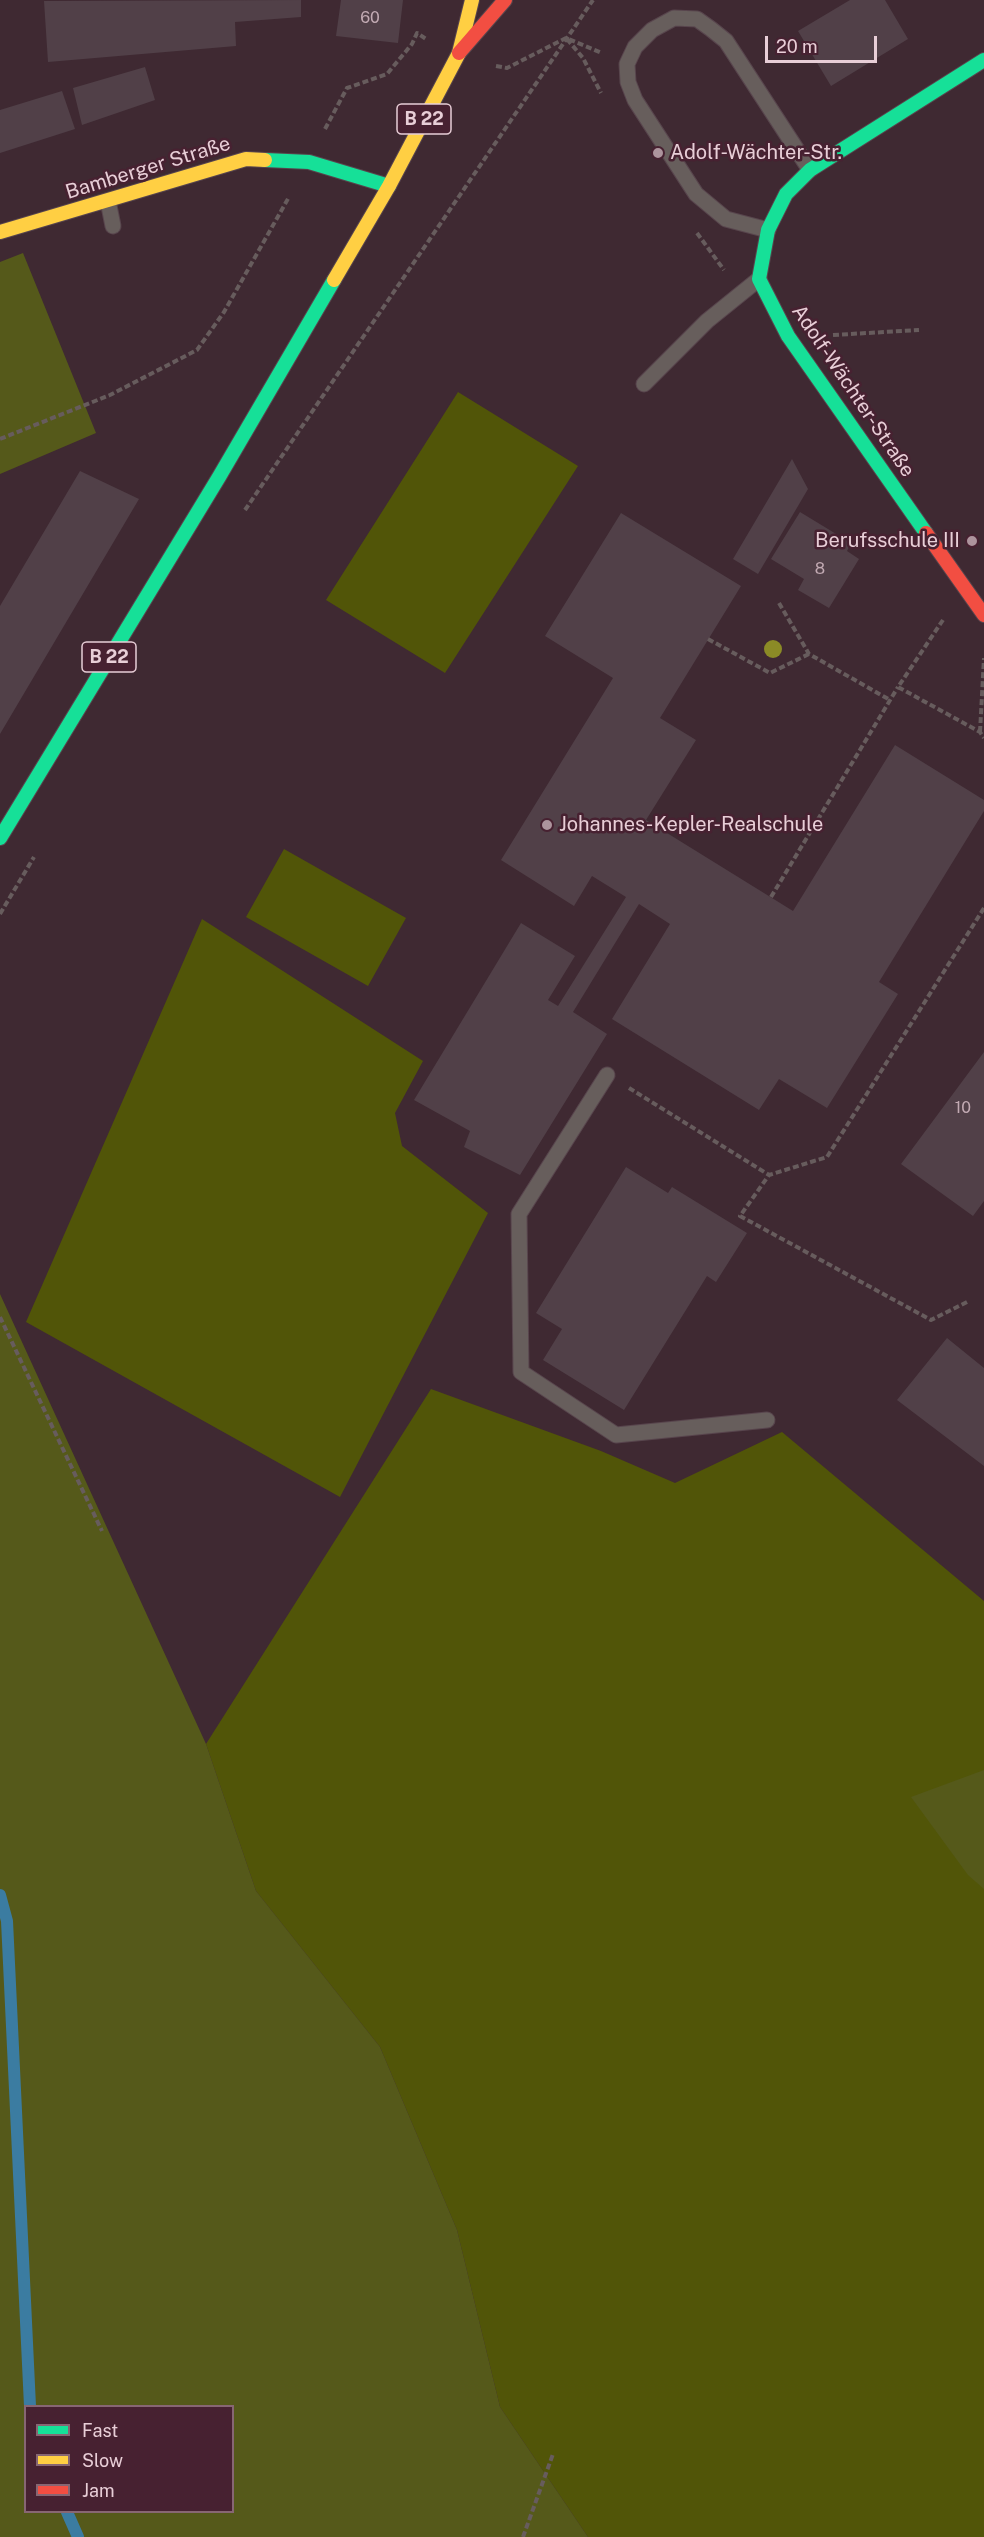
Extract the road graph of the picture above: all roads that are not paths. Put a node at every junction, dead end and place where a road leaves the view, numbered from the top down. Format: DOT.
graph roads {
  1 [pos="472,0"];
  2 [pos="505,0"];
  3 [pos="459,53"];
  4 [pos="984,60"];
  5 [pos="810,170"];
  6 [pos="389,186"];
  7 [pos="108,201"];
  8 [pos="114,226"];
  9 [pos="768,230"];
  10 [pos="0,232"];
  11 [pos="759,279"];
  12 [pos="644,384"];
  13 [pos="984,615"];
  14 [pos="0,838"];
  15 [pos="607,1075"];
  16 [pos="767,1420"];
  1 -- 3 [label="street, B 22"];
  2 -- 3 [label="street"];
  3 -- 6 [label="street, B 22"];
  4 -- 5 [label="street"];
  5 -- 9 [label="street"];
  5 -- 9 [label="lane"];
  6 -- 7 [label="street, Bamberger Straße"];
  6 -- 14 [label="street, B 22"];
  7 -- 8 [label="lane"];
  7 -- 10 [label="street, Bamberger Straße"];
  9 -- 11 [label="street"];
  11 -- 12 [label="lane"];
  11 -- 13 [label="street, Adolf-Wächter-Straße"];
  15 -- 16 [label="lane"];
}
